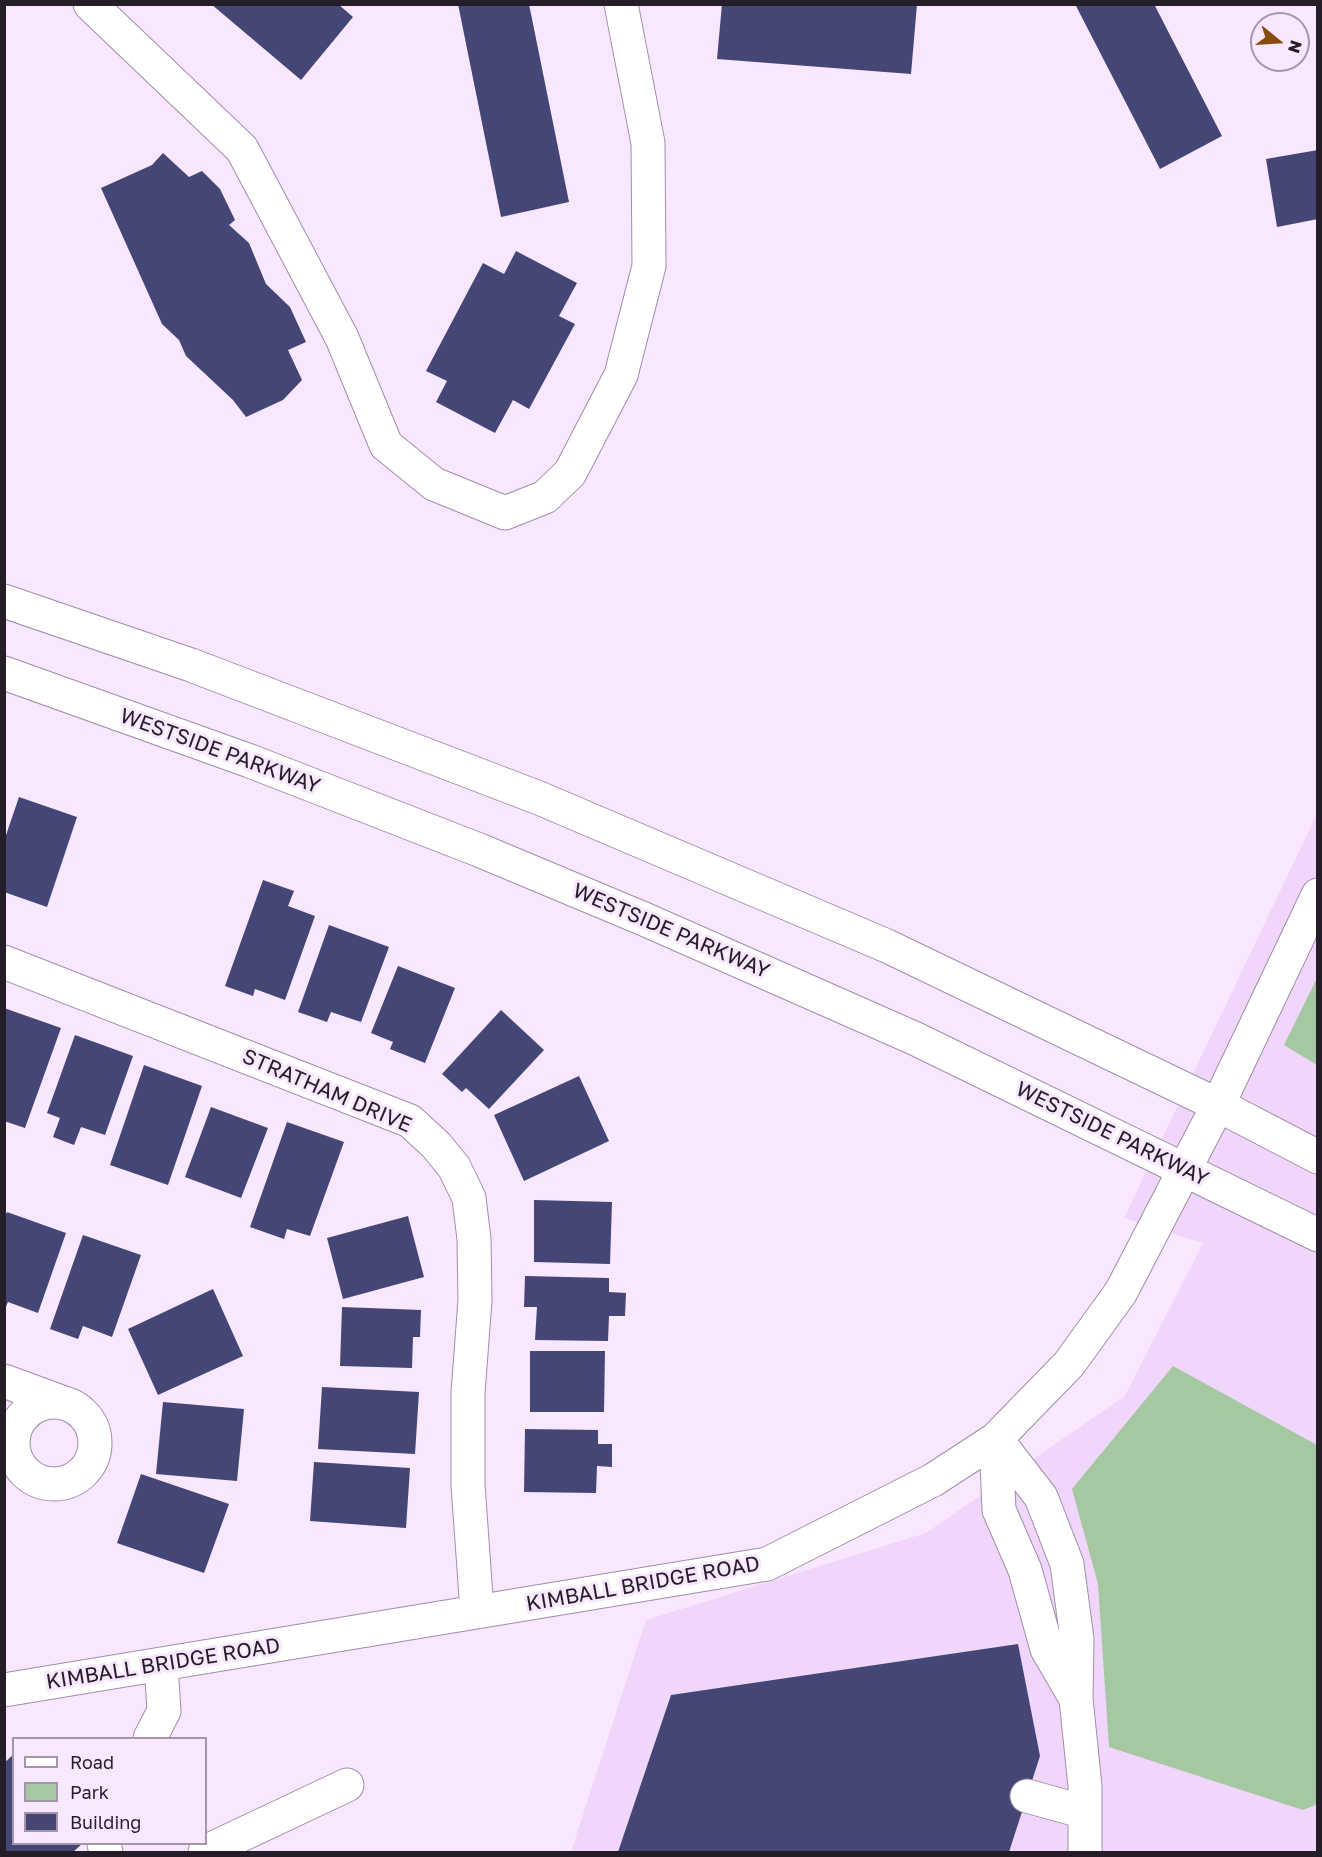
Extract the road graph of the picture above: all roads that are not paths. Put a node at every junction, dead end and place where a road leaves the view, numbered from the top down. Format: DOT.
graph roads {
  1 [pos="90,4"];
  2 [pos="621,4"];
  3 [pos="4,601"];
  4 [pos="4,673"];
  5 [pos="1317,895"];
  6 [pos="4,962"];
  7 [pos="1218,1106"];
  8 [pos="1317,1157"];
  9 [pos="1185,1170"];
  10 [pos="1317,1236"];
  11 [pos="4,1381"];
  12 [pos="66,1404"];
  13 [pos="996,1439"];
  14 [pos="11,1462"];
  15 [pos="477,1611"];
  16 [pos="160,1664"];
  17 [pos="16,1688"];
  18 [pos="1076,1699"];
  19 [pos="4,1709"];
  20 [pos="151,1737"];
  21 [pos="347,1785"];
  22 [pos="1027,1797"];
  23 [pos="1085,1812"];
  24 [pos="205,1852"];
  25 [pos="1085,1852"];
  1 -- 2 [label="street"];
  3 -- 7 [label="street"];
  4 -- 9 [label="street, WESTSIDE PARKWAY"];
  5 -- 7 [label="street, KIMBALL BRIDGE ROAD"];
  6 -- 15 [label="street, STRATHAM DRIVE"];
  7 -- 8 [label="street"];
  7 -- 9 [label="street, KIMBALL BRIDGE ROAD"];
  9 -- 10 [label="street, WESTSIDE PARKWAY"];
  9 -- 13 [label="street, KIMBALL BRIDGE ROAD"];
  11 -- 12 [label="street"];
  12 -- 14 [label="street"];
  12 -- 14 [label="street"];
  13 -- 15 [label="street, KIMBALL BRIDGE ROAD"];
  13 -- 18 [label="street"];
  13 -- 18 [label="street"];
  15 -- 16 [label="street, KIMBALL BRIDGE ROAD"];
  16 -- 17 [label="street, KIMBALL BRIDGE ROAD"];
  16 -- 20 [label="street"];
  17 -- 19 [label="street"];
  18 -- 23 [label="street"];
  21 -- 24 [label="street"];
  22 -- 23 [label="street"];
  23 -- 25 [label="street"];
}
